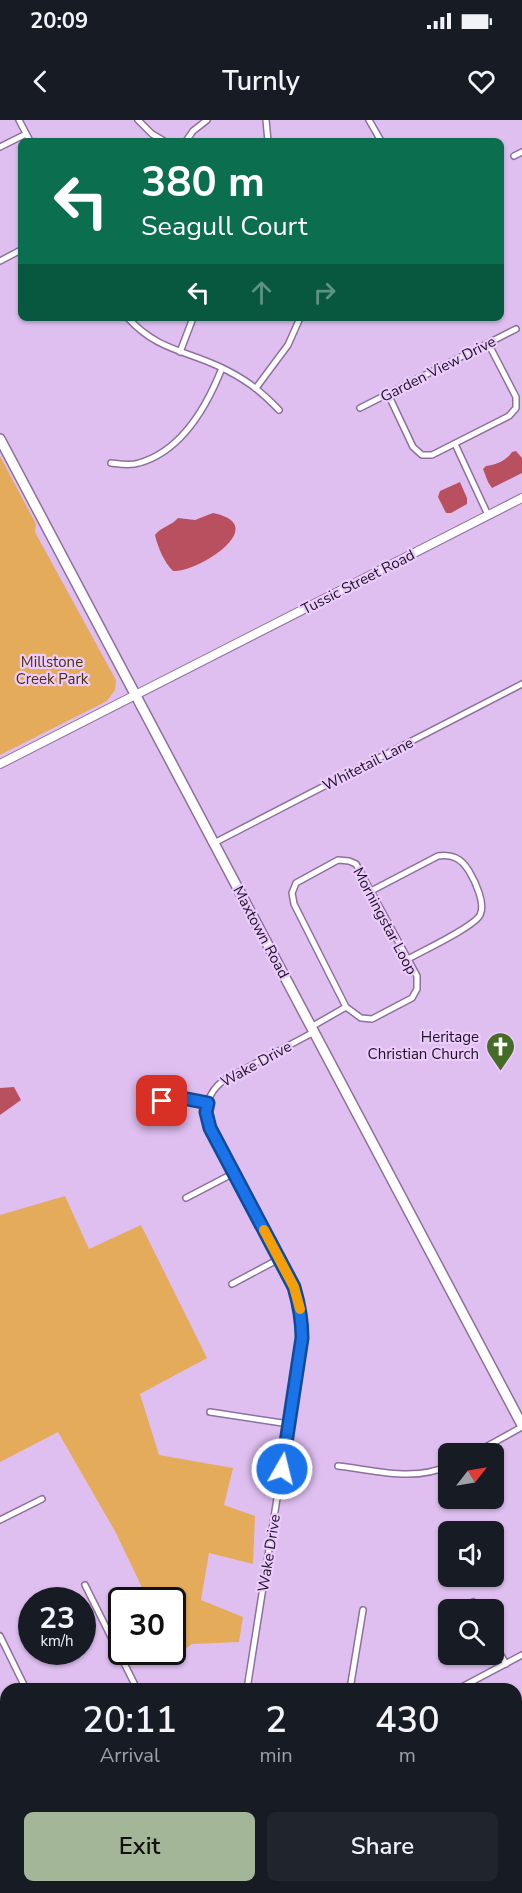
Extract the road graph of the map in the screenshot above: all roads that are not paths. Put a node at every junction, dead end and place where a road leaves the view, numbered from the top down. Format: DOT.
graph roads {
  1 [pos="19,120"];
  2 [pos="138,120"];
  3 [pos="207,120"];
  4 [pos="266,120"];
  5 [pos="369,120"];
  6 [pos="26,134"];
  7 [pos="28,138"];
  8 [pos="159,138"];
  9 [pos="188,138"];
  10 [pos="268,138"];
  11 [pos="379,138"];
  12 [pos="0,147"];
  13 [pos="522,152"];
  14 [pos="514,156"];
  15 [pos="18,252"];
  16 [pos="0,261"];
  17 [pos="132,321"];
  18 [pos="192,321"];
  19 [pos="299,321"];
  20 [pos="516,329"];
  21 [pos="488,343"];
  22 [pos="180,352"];
  23 [pos="222,368"];
  24 [pos="256,388"];
  25 [pos="388,394"];
  26 [pos="360,408"];
  27 [pos="279,410"];
  28 [pos="0,439"];
  29 [pos="455,444"];
  30 [pos="111,463"];
  31 [pos="522,498"];
  32 [pos="488,515"];
  33 [pos="522,684"];
  34 [pos="135,696"];
  35 [pos="0,764"];
  36 [pos="214,843"];
  37 [pos="371,891"];
  38 [pos="408,959"];
  39 [pos="346,1007"];
  40 [pos="312,1030"];
  41 [pos="208,1103"];
  42 [pos="140,1113"];
  43 [pos="234,1173"];
  44 [pos="186,1198"];
  45 [pos="279,1259"];
  46 [pos="232,1284"];
  47 [pos="210,1412"];
  48 [pos="289,1424"];
  49 [pos="522,1426"];
  50 [pos="492,1443"];
  51 [pos="338,1466"];
  52 [pos="438,1470"];
  53 [pos="42,1499"];
  54 [pos="0,1520"];
  55 [pos="85,1585"];
  56 [pos="363,1610"];
  57 [pos="0,1636"];
  58 [pos="522,1655"];
  59 [pos="504,1660"];
  60 [pos="506,1664"];
  61 [pos="23,1683"];
  62 [pos="134,1683"];
  63 [pos="249,1683"];
  64 [pos="352,1683"];
  65 [pos="470,1683"];
  1 -- 6 [label="street"];
  2 -- 8 [label="street"];
  3 -- 9 [label="street"];
  4 -- 10 [label="street"];
  5 -- 11 [label="street"];
  6 -- 7 [label="street"];
  6 -- 12 [label="street"];
  13 -- 14 [label="street"];
  15 -- 16 [label="street"];
  17 -- 22 [label="street"];
  18 -- 22 [label="street"];
  19 -- 24 [label="street"];
  20 -- 21 [label="street, Garden View Drive"];
  21 -- 25 [label="street, Garden View Drive"];
  21 -- 29 [label="street"];
  22 -- 23 [label="street"];
  23 -- 24 [label="street"];
  23 -- 30 [label="street"];
  24 -- 27 [label="street"];
  25 -- 26 [label="street, Garden View Drive"];
  25 -- 29 [label="street"];
  28 -- 34 [label="main road, Maxtown Road"];
  29 -- 32 [label="street"];
  31 -- 32 [label="main road, Tussic Street Road"];
  32 -- 34 [label="main road, Tussic Street Road"];
  33 -- 36 [label="street, Whitetail Lane"];
  34 -- 35 [label="main road, Tussic Street Road"];
  34 -- 36 [label="main road, Maxtown Road"];
  36 -- 40 [label="main road, Maxtown Road"];
  37 -- 38 [label="street, Morningstar Loop"];
  37 -- 38 [label="street"];
  37 -- 39 [label="street, Morningstar Loop"];
  38 -- 39 [label="street, Morningstar Loop"];
  39 -- 40 [label="street"];
  40 -- 41 [label="street, Wake Drive"];
  40 -- 49 [label="main road, Maxtown Road"];
  41 -- 42 [label="street"];
  41 -- 43 [label="street, Wake Drive"];
  43 -- 44 [label="street"];
  43 -- 45 [label="street, Wake Drive"];
  45 -- 46 [label="street"];
  45 -- 48 [label="street, Wake Drive"];
  47 -- 48 [label="street"];
  48 -- 63 [label="street, Wake Drive"];
  49 -- 50 [label="street"];
  51 -- 52 [label="street"];
  53 -- 54 [label="street"];
  55 -- 62 [label="street"];
  56 -- 64 [label="street"];
  57 -- 61 [label="street"];
  58 -- 60 [label="street"];
  59 -- 60 [label="street"];
  60 -- 65 [label="street"];
}
